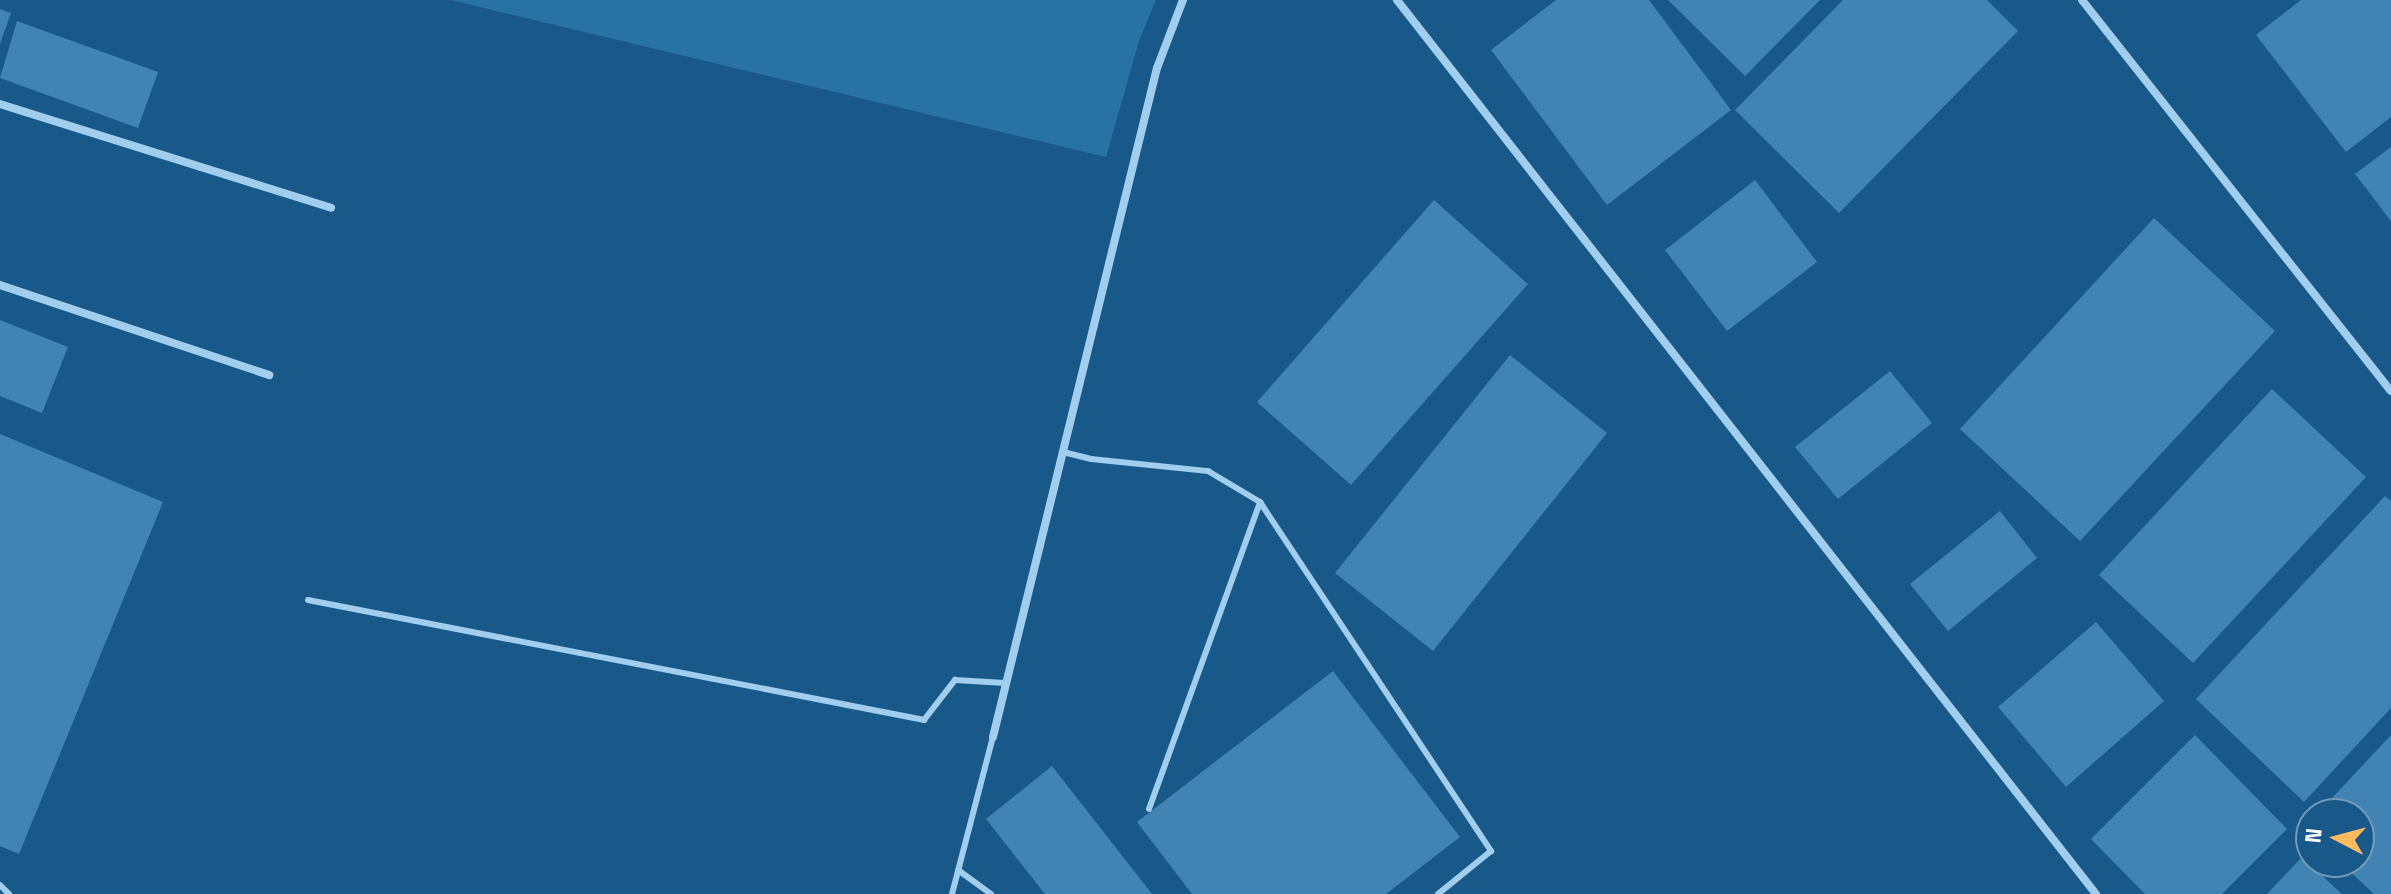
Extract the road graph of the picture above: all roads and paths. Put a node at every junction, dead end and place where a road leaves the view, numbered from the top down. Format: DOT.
graph roads {
  1 [pos="1183,0"];
  2 [pos="1397,0"];
  3 [pos="2082,0"];
  4 [pos="0,104"];
  5 [pos="331,208"];
  6 [pos="0,285"];
  7 [pos="269,375"];
  8 [pos="2391,391"];
  9 [pos="1063,452"];
  10 [pos="1260,502"];
  11 [pos="308,600"];
  12 [pos="1005,683"];
  13 [pos="993,737"];
  14 [pos="1149,809"];
  15 [pos="958,870"];
  16 [pos="0,885"];
  17 [pos="9,894"];
  18 [pos="952,894"];
  19 [pos="991,894"];
  20 [pos="1438,894"];
  21 [pos="2096,894"];
  1 -- 9 [label="street"];
  2 -- 21 [label="street"];
  3 -- 8 [label="street"];
  4 -- 5 [label="street"];
  6 -- 7 [label="street"];
  9 -- 10 [label="lane"];
  9 -- 12 [label="street"];
  10 -- 14 [label="lane"];
  10 -- 20 [label="lane"];
  11 -- 12 [label="lane"];
  12 -- 13 [label="street"];
  13 -- 15 [label="lane"];
  15 -- 18 [label="lane"];
  15 -- 19 [label="lane"];
  16 -- 17 [label="lane"];
}
